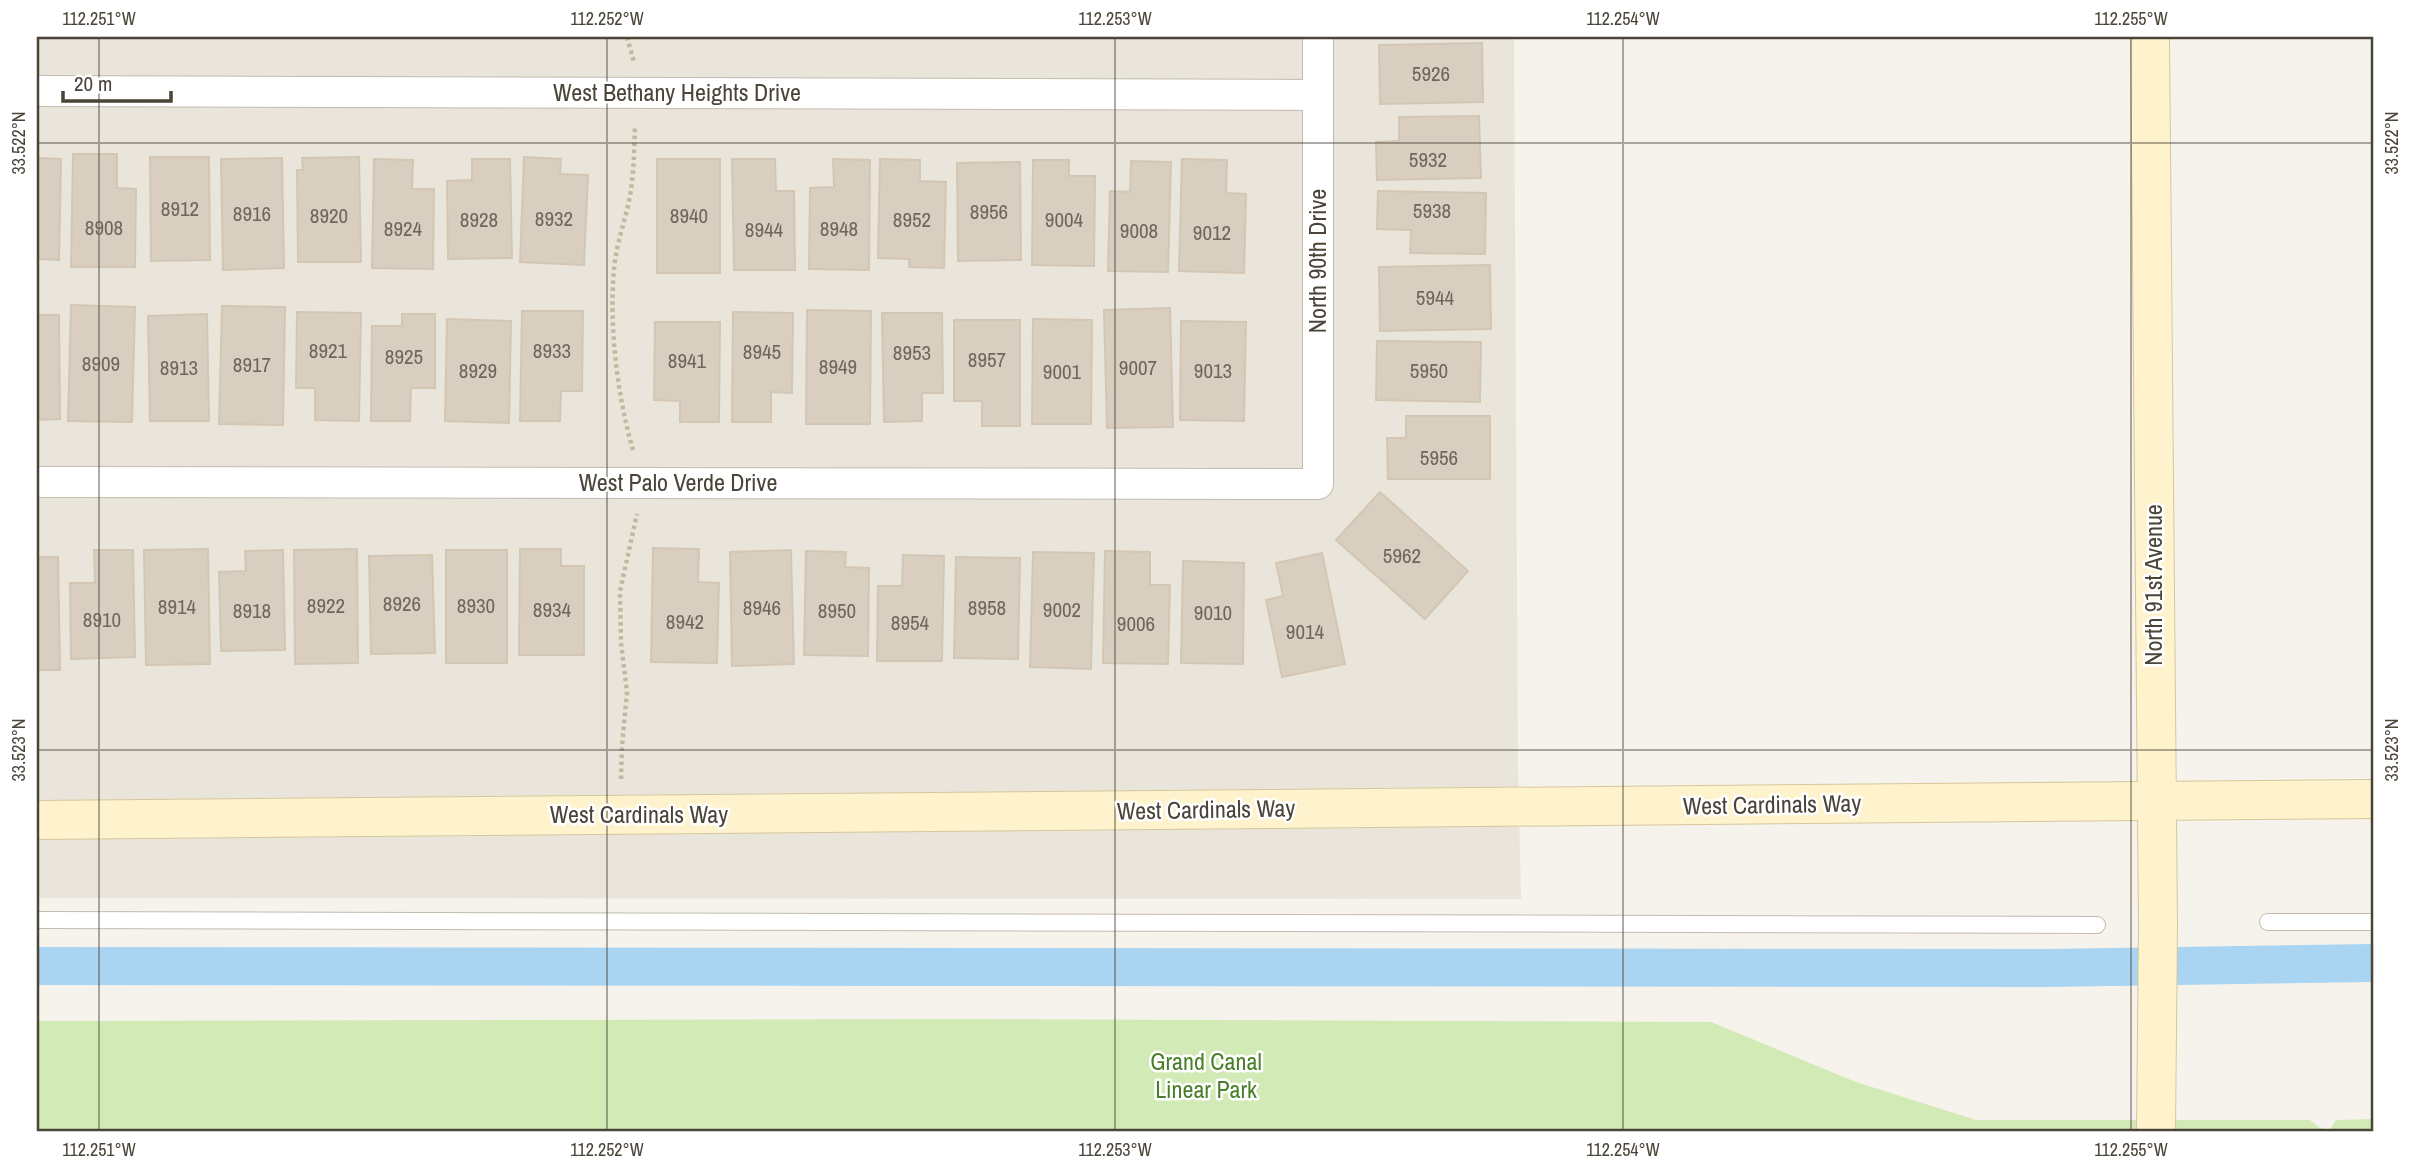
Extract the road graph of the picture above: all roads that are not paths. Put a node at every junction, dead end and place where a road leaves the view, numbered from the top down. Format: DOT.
graph roads {
  1 [pos="1318,37"];
  2 [pos="2150,37"];
  3 [pos="37,91"];
  4 [pos="1318,95"];
  5 [pos="37,482"];
  6 [pos="1318,484"];
  7 [pos="2374,799"];
  8 [pos="2155,802"];
  9 [pos="37,820"];
  10 [pos="37,920"];
  11 [pos="2268,922"];
  12 [pos="2374,922"];
  13 [pos="2097,925"];
  14 [pos="2156,1126"];
  1 -- 4 [label="street, North 90th Drive"];
  2 -- 8 [label="main road, North 91st Avenue"];
  3 -- 4 [label="street, West Bethany Heights Drive"];
  4 -- 6 [label="street, North 90th Drive"];
  5 -- 6 [label="street, West Palo Verde Drive"];
  7 -- 8 [label="main road, West Cardinals Way"];
  8 -- 9 [label="main road, West Cardinals Way"];
  8 -- 14 [label="main road, North 91st Avenue"];
  10 -- 13 [label="lane"];
  11 -- 12 [label="lane"];
}
